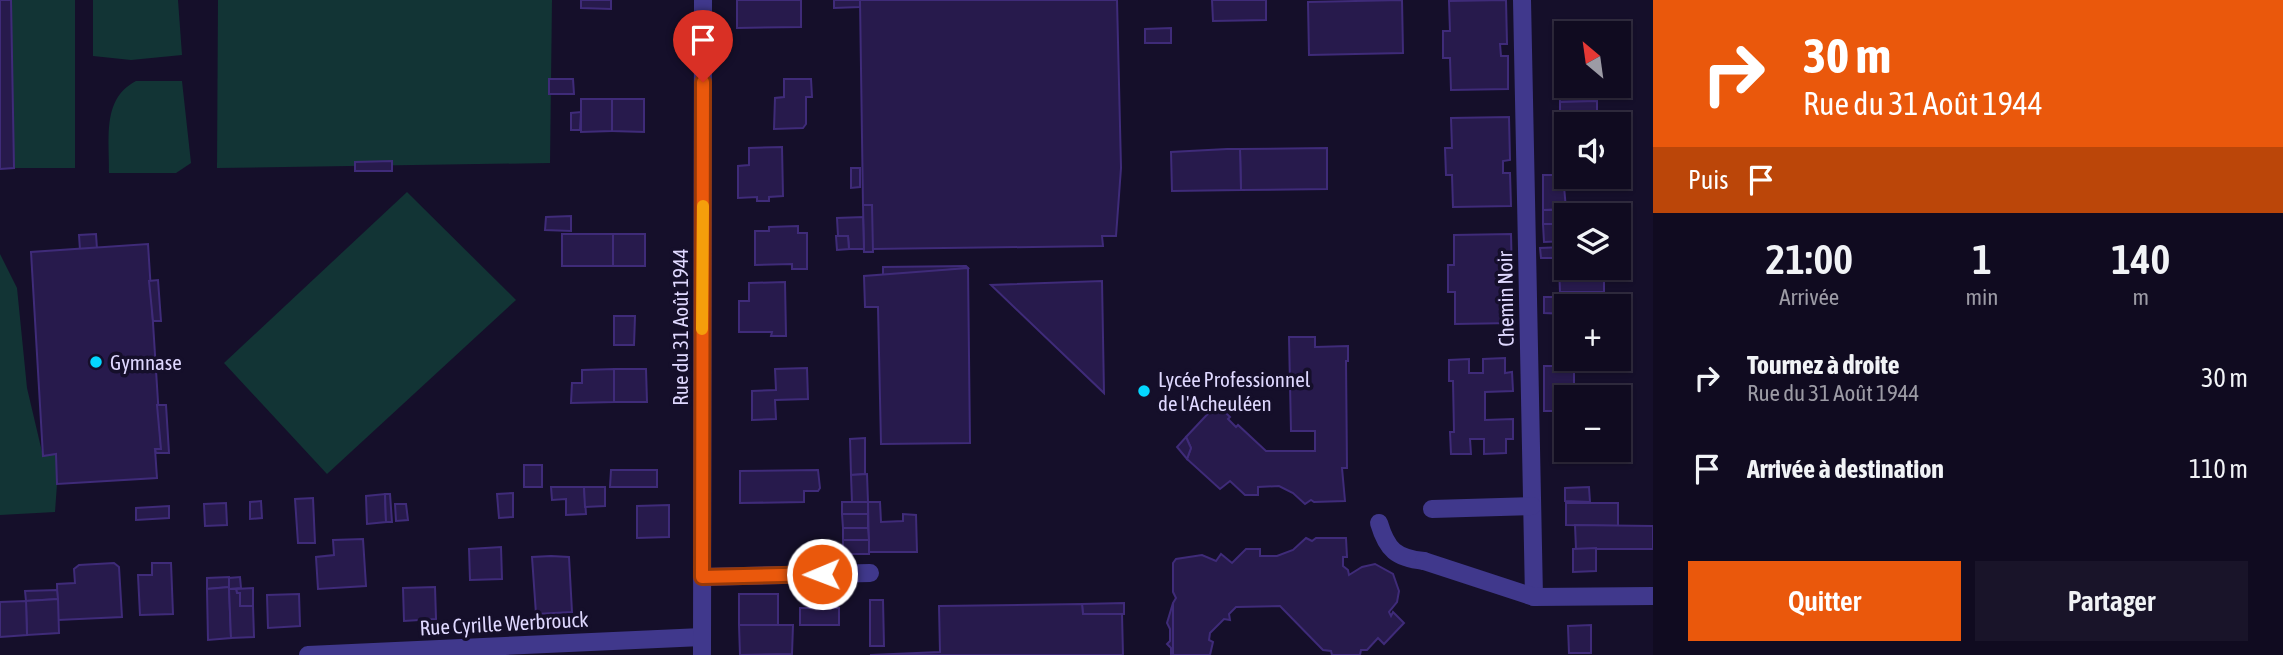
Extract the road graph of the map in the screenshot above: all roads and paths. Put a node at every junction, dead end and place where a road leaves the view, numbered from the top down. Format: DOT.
graph roads {
  1 [pos="703,0"];
  2 [pos="1522,0"];
  3 [pos="1532,506"];
  4 [pos="1432,509"];
  5 [pos="1379,523"];
  6 [pos="870,573"];
  7 [pos="702,577"];
  8 [pos="1653,596"];
  9 [pos="1534,597"];
  10 [pos="702,646"];
  11 [pos="308,655"];
  1 -- 7 [label="street, Rue du 31 Août 1944"];
  2 -- 3 [label="street, Chemin Noir"];
  3 -- 4 [label="street"];
  3 -- 9 [label="street, Chemin Noir"];
  5 -- 9 [label="street"];
  6 -- 7 [label="street"];
  7 -- 10 [label="street, Rue du 31 Août 1944"];
  8 -- 9 [label="street"];
  10 -- 11 [label="street, Rue Cyrille Werbrouck"];
}
